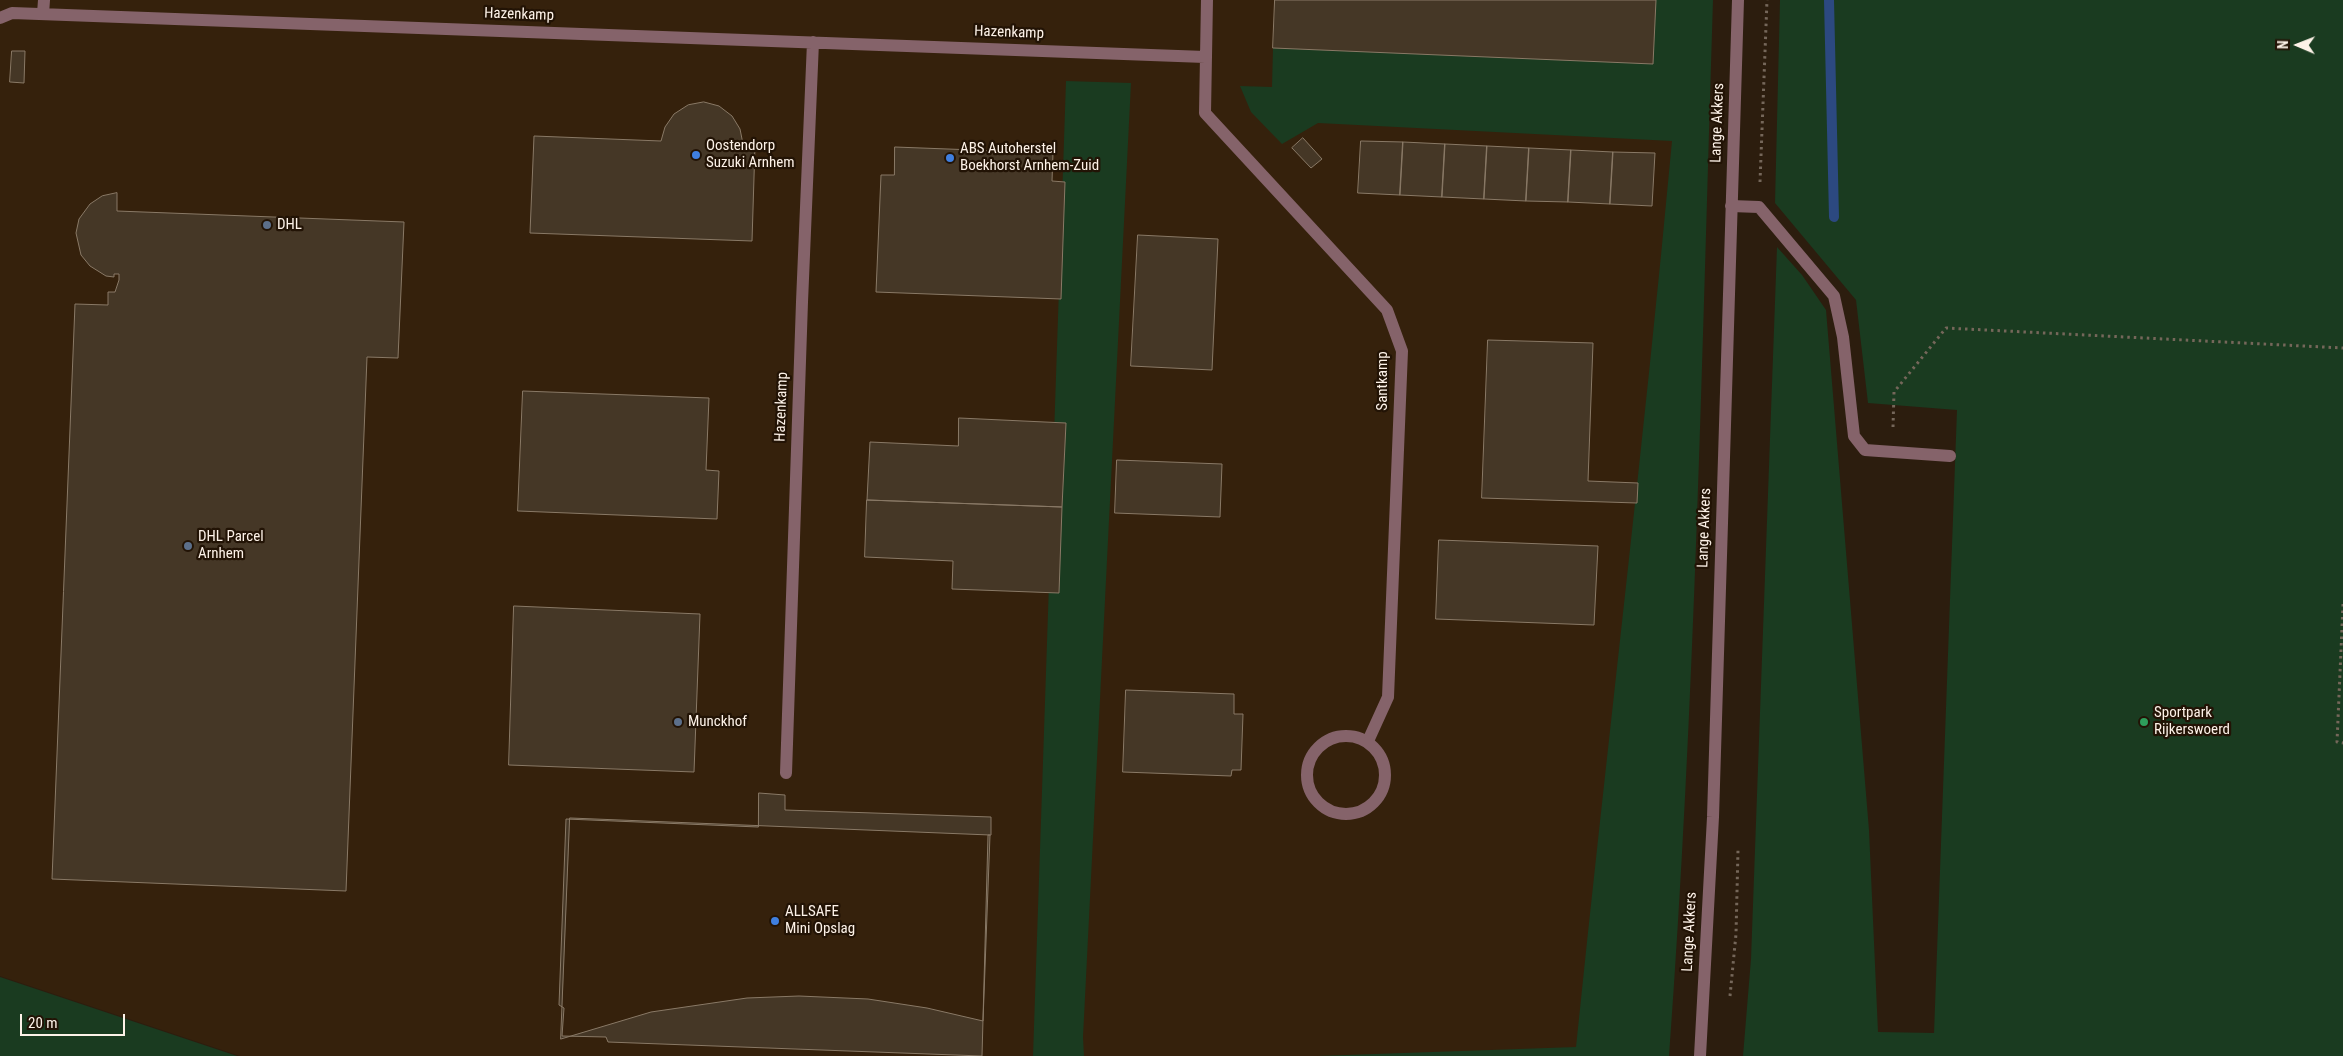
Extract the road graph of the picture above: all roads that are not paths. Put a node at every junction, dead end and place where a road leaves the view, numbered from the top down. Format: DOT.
graph roads {
  1 [pos="44,0"];
  2 [pos="1207,0"];
  3 [pos="1738,0"];
  4 [pos="43,14"];
  5 [pos="0,18"];
  6 [pos="813,42"];
  7 [pos="1204,57"];
  8 [pos="1731,206"];
  9 [pos="1950,456"];
  10 [pos="1368,741"];
  11 [pos="786,773"];
  12 [pos="1700,1056"];
  1 -- 4 [label="street"];
  2 -- 7 [label="street, Santkamp"];
  3 -- 8 [label="street, Lange Akkers"];
  4 -- 5 [label="street, Hazenkamp"];
  4 -- 6 [label="street, Hazenkamp"];
  6 -- 7 [label="street, Hazenkamp"];
  6 -- 11 [label="street, Hazenkamp"];
  7 -- 10 [label="street, Santkamp"];
  8 -- 9 [label="street"];
  8 -- 12 [label="street, Lange Akkers"];
  10 -- 10 [label="street"];
}
